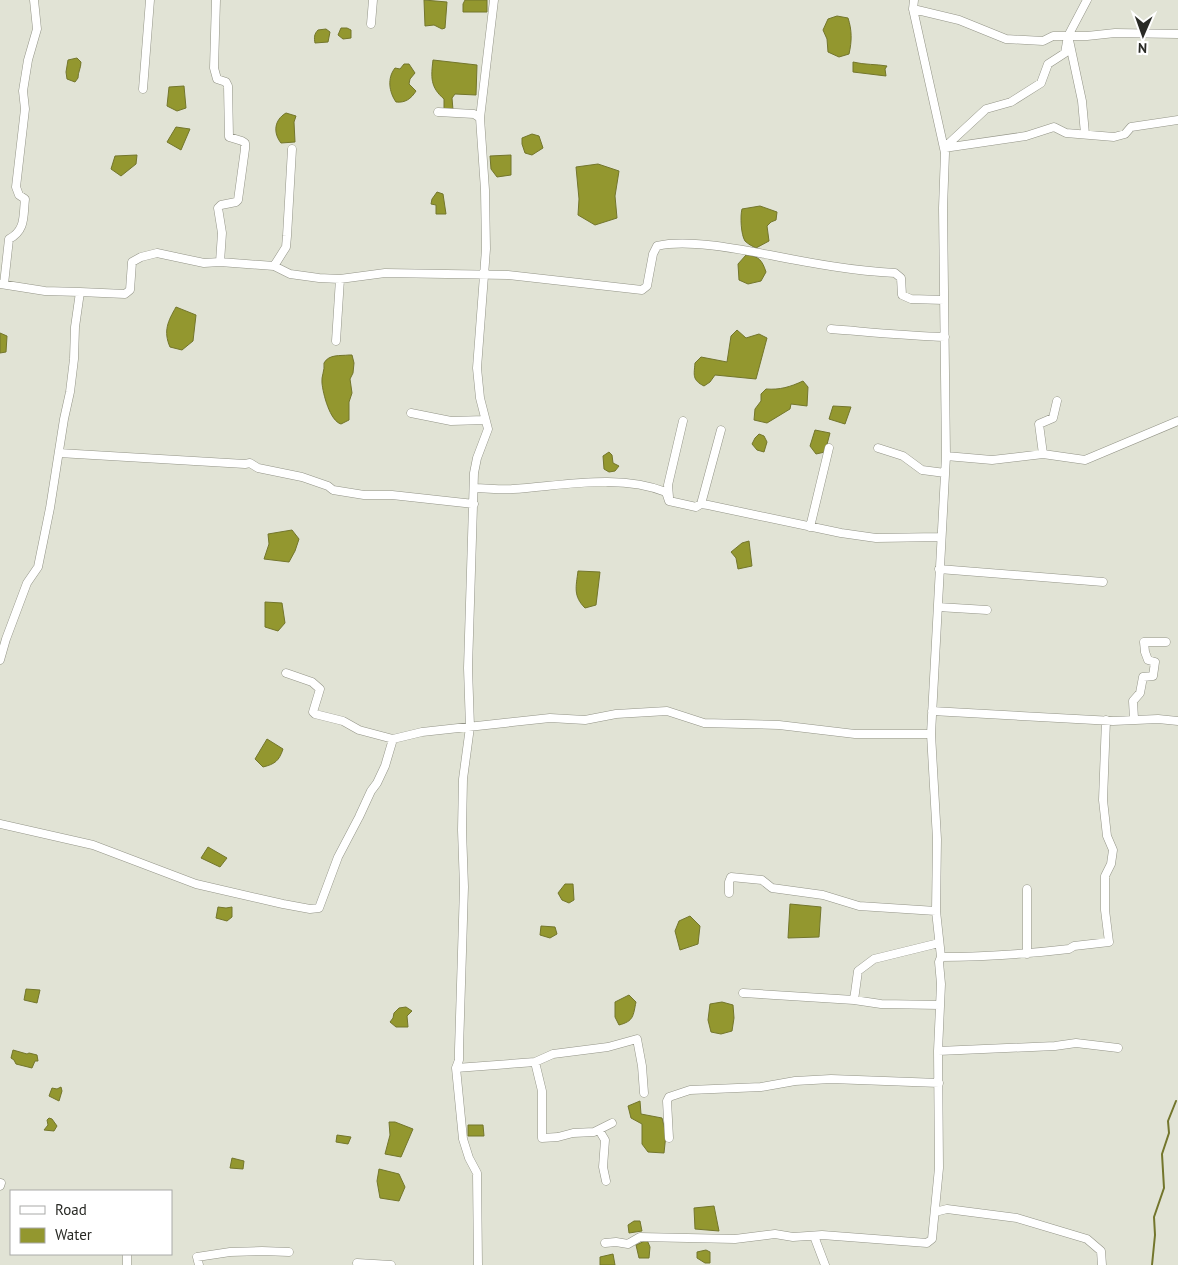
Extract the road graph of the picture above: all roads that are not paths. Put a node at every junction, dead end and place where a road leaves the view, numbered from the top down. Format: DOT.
graph roads {
  1 [pos="34,0"];
  2 [pos="150,0"];
  3 [pos="216,0"];
  4 [pos="373,0"];
  5 [pos="494,0"];
  6 [pos="914,0"];
  7 [pos="1087,0"];
  8 [pos="913,9"];
  9 [pos="371,24"];
  10 [pos="1178,34"];
  11 [pos="1068,36"];
  12 [pos="143,89"];
  13 [pos="438,112"];
  14 [pos="480,118"];
  15 [pos="1178,120"];
  16 [pos="1085,134"];
  17 [pos="944,148"];
  18 [pos="292,149"];
  19 [pos="220,262"];
  20 [pos="274,266"];
  21 [pos="485,275"];
  22 [pos="340,279"];
  23 [pos="2,284"];
  24 [pos="80,292"];
  25 [pos="944,300"];
  26 [pos="831,329"];
  27 [pos="945,338"];
  28 [pos="336,341"];
  29 [pos="1057,401"];
  30 [pos="411,413"];
  31 [pos="486,420"];
  32 [pos="683,421"];
  33 [pos="1178,421"];
  34 [pos="721,430"];
  35 [pos="829,448"];
  36 [pos="878,448"];
  37 [pos="59,453"];
  38 [pos="1043,454"];
  39 [pos="946,456"];
  40 [pos="944,473"];
  41 [pos="474,488"];
  42 [pos="669,501"];
  43 [pos="474,504"];
  44 [pos="701,504"];
  45 [pos="810,527"];
  46 [pos="940,538"];
  47 [pos="939,569"];
  48 [pos="1104,582"];
  49 [pos="938,607"];
  50 [pos="987,610"];
  51 [pos="1166,642"];
  52 [pos="0,660"];
  53 [pos="286,673"];
  54 [pos="932,711"];
  55 [pos="1134,719"];
  56 [pos="1106,720"];
  57 [pos="1178,721"];
  58 [pos="470,727"];
  59 [pos="931,734"];
  60 [pos="393,739"];
  61 [pos="0,824"];
  62 [pos="1027,890"];
  63 [pos="729,893"];
  64 [pos="936,911"];
  65 [pos="940,943"];
  66 [pos="1027,954"];
  67 [pos="941,957"];
  68 [pos="743,993"];
  69 [pos="854,1000"];
  70 [pos="940,1005"];
  71 [pos="1118,1048"];
  72 [pos="938,1051"];
  73 [pos="535,1062"];
  74 [pos="456,1068"];
  75 [pos="939,1083"];
  76 [pos="644,1093"];
  77 [pos="612,1123"];
  78 [pos="599,1130"];
  79 [pos="669,1138"];
  80 [pos="606,1181"];
  81 [pos="935,1212"];
  82 [pos="814,1236"];
  83 [pos="605,1243"];
  84 [pos="289,1252"];
  85 [pos="360,1264"];
  86 [pos="199,1265"];
  87 [pos="391,1265"];
  88 [pos="478,1265"];
  89 [pos="825,1265"];
  90 [pos="1102,1265"];
  1 -- 23 [label="street"];
  2 -- 12 [label="street"];
  3 -- 19 [label="street"];
  4 -- 9 [label="street"];
  5 -- 14 [label="street"];
  6 -- 8 [label="street"];
  7 -- 11 [label="street"];
  8 -- 11 [label="street"];
  8 -- 17 [label="street"];
  10 -- 11 [label="street"];
  11 -- 16 [label="street"];
  11 -- 17 [label="street"];
  13 -- 14 [label="street"];
  14 -- 21 [label="street"];
  15 -- 16 [label="street"];
  16 -- 17 [label="street"];
  17 -- 25 [label="street"];
  18 -- 20 [label="street"];
  19 -- 20 [label="street"];
  19 -- 24 [label="street"];
  20 -- 22 [label="street"];
  21 -- 22 [label="street"];
  21 -- 25 [label="street"];
  21 -- 31 [label="street"];
  22 -- 28 [label="street"];
  23 -- 24 [label="street"];
  24 -- 37 [label="street"];
  25 -- 27 [label="street"];
  26 -- 27 [label="street"];
  27 -- 39 [label="street"];
  29 -- 38 [label="street"];
  30 -- 31 [label="street"];
  31 -- 41 [label="street"];
  32 -- 42 [label="street"];
  33 -- 38 [label="street"];
  34 -- 44 [label="street"];
  35 -- 45 [label="street"];
  36 -- 40 [label="street"];
  37 -- 43 [label="street"];
  37 -- 52 [label="street"];
  38 -- 39 [label="street"];
  39 -- 40 [label="street"];
  40 -- 46 [label="street"];
  41 -- 42 [label="street"];
  41 -- 43 [label="street"];
  42 -- 44 [label="street"];
  43 -- 58 [label="street"];
  44 -- 45 [label="street"];
  45 -- 46 [label="street"];
  46 -- 47 [label="street"];
  47 -- 48 [label="street"];
  47 -- 49 [label="street"];
  49 -- 50 [label="street"];
  49 -- 54 [label="street"];
  51 -- 55 [label="street"];
  53 -- 60 [label="street"];
  54 -- 56 [label="street"];
  54 -- 59 [label="street"];
  55 -- 56 [label="street"];
  55 -- 57 [label="street"];
  56 -- 66 [label="street"];
  58 -- 59 [label="street"];
  58 -- 60 [label="street"];
  58 -- 74 [label="street"];
  59 -- 64 [label="street"];
  60 -- 61 [label="street"];
  62 -- 66 [label="street"];
  63 -- 64 [label="street"];
  64 -- 65 [label="street"];
  65 -- 67 [label="street"];
  65 -- 69 [label="street"];
  66 -- 67 [label="street"];
  67 -- 70 [label="street"];
  68 -- 69 [label="street"];
  69 -- 70 [label="street"];
  70 -- 72 [label="street"];
  71 -- 72 [label="street"];
  72 -- 75 [label="street"];
  73 -- 74 [label="street"];
  73 -- 76 [label="street"];
  73 -- 78 [label="street"];
  74 -- 88 [label="street"];
  75 -- 79 [label="street"];
  75 -- 81 [label="street"];
  77 -- 78 [label="street"];
  78 -- 80 [label="street"];
  81 -- 82 [label="street"];
  81 -- 90 [label="street"];
  82 -- 83 [label="street"];
  82 -- 89 [label="street"];
  84 -- 86 [label="street"];
  85 -- 87 [label="street"];
}
